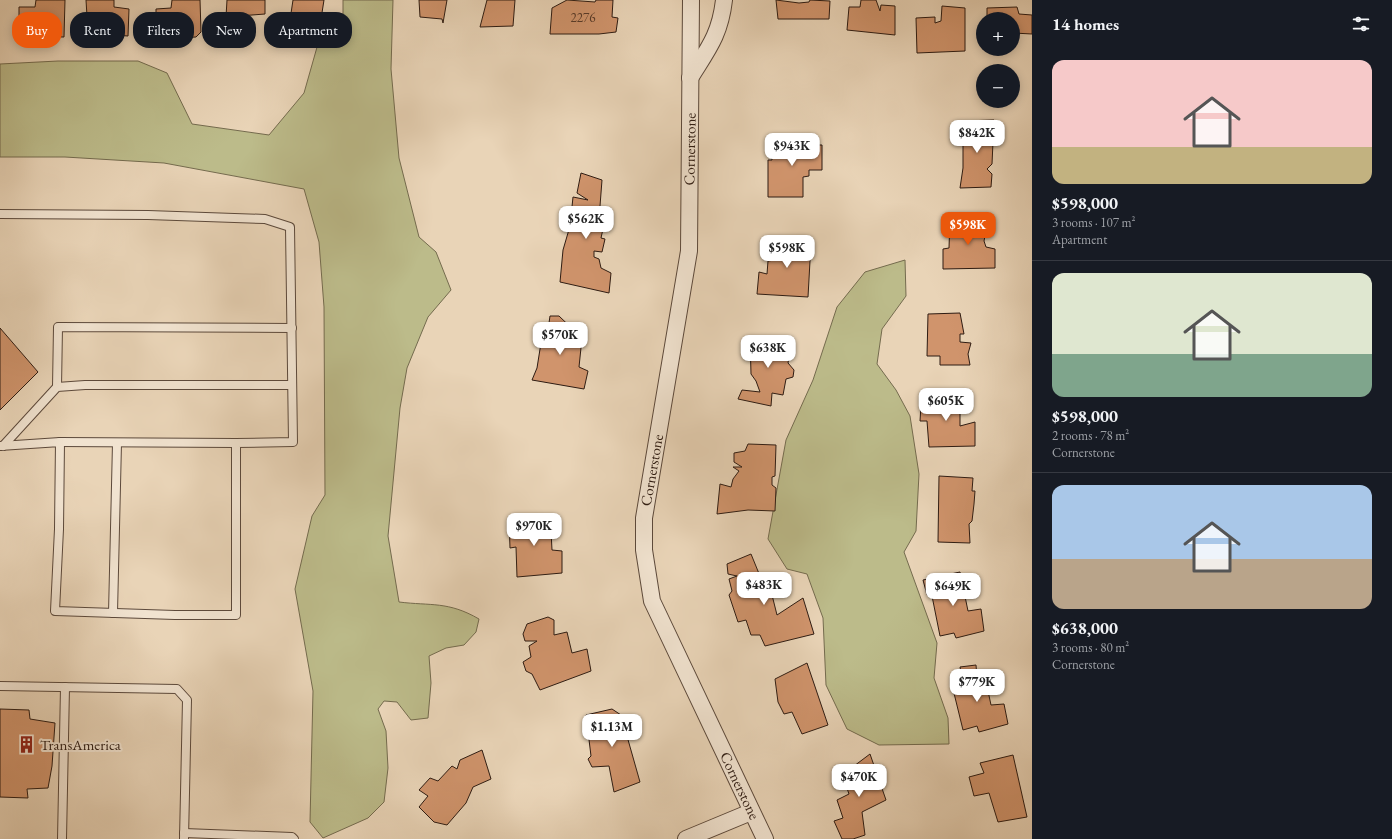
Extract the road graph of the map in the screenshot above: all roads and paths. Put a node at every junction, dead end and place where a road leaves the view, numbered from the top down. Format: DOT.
graph roads {
  1 [pos="691,0"];
  2 [pos="724,0"];
  3 [pos="690,78"];
  4 [pos="0,214"];
  5 [pos="292,328"];
  6 [pos="292,385"];
  7 [pos="57,388"];
  8 [pos="60,442"];
  9 [pos="117,443"];
  10 [pos="236,443"];
  11 [pos="1,446"];
  12 [pos="113,613"];
  13 [pos="0,686"];
  14 [pos="65,687"];
  15 [pos="752,812"];
  16 [pos="184,836"];
  17 [pos="62,839"];
  18 [pos="294,839"];
  19 [pos="686,839"];
  20 [pos="765,839"];
  1 -- 3 [label="street, Cornerstone"];
  2 -- 3 [label="street"];
  3 -- 15 [label="street, Cornerstone"];
  4 -- 5 [label="lane"];
  5 -- 6 [label="lane"];
  5 -- 7 [label="lane"];
  6 -- 7 [label="lane"];
  6 -- 10 [label="lane"];
  7 -- 11 [label="lane"];
  8 -- 9 [label="lane"];
  8 -- 11 [label="lane"];
  8 -- 12 [label="lane"];
  9 -- 10 [label="lane"];
  9 -- 12 [label="lane"];
  10 -- 12 [label="lane"];
  13 -- 14 [label="lane"];
  14 -- 16 [label="lane"];
  14 -- 17 [label="lane"];
  15 -- 19 [label="street"];
  15 -- 20 [label="street, Cornerstone"];
  16 -- 18 [label="lane"];
}
